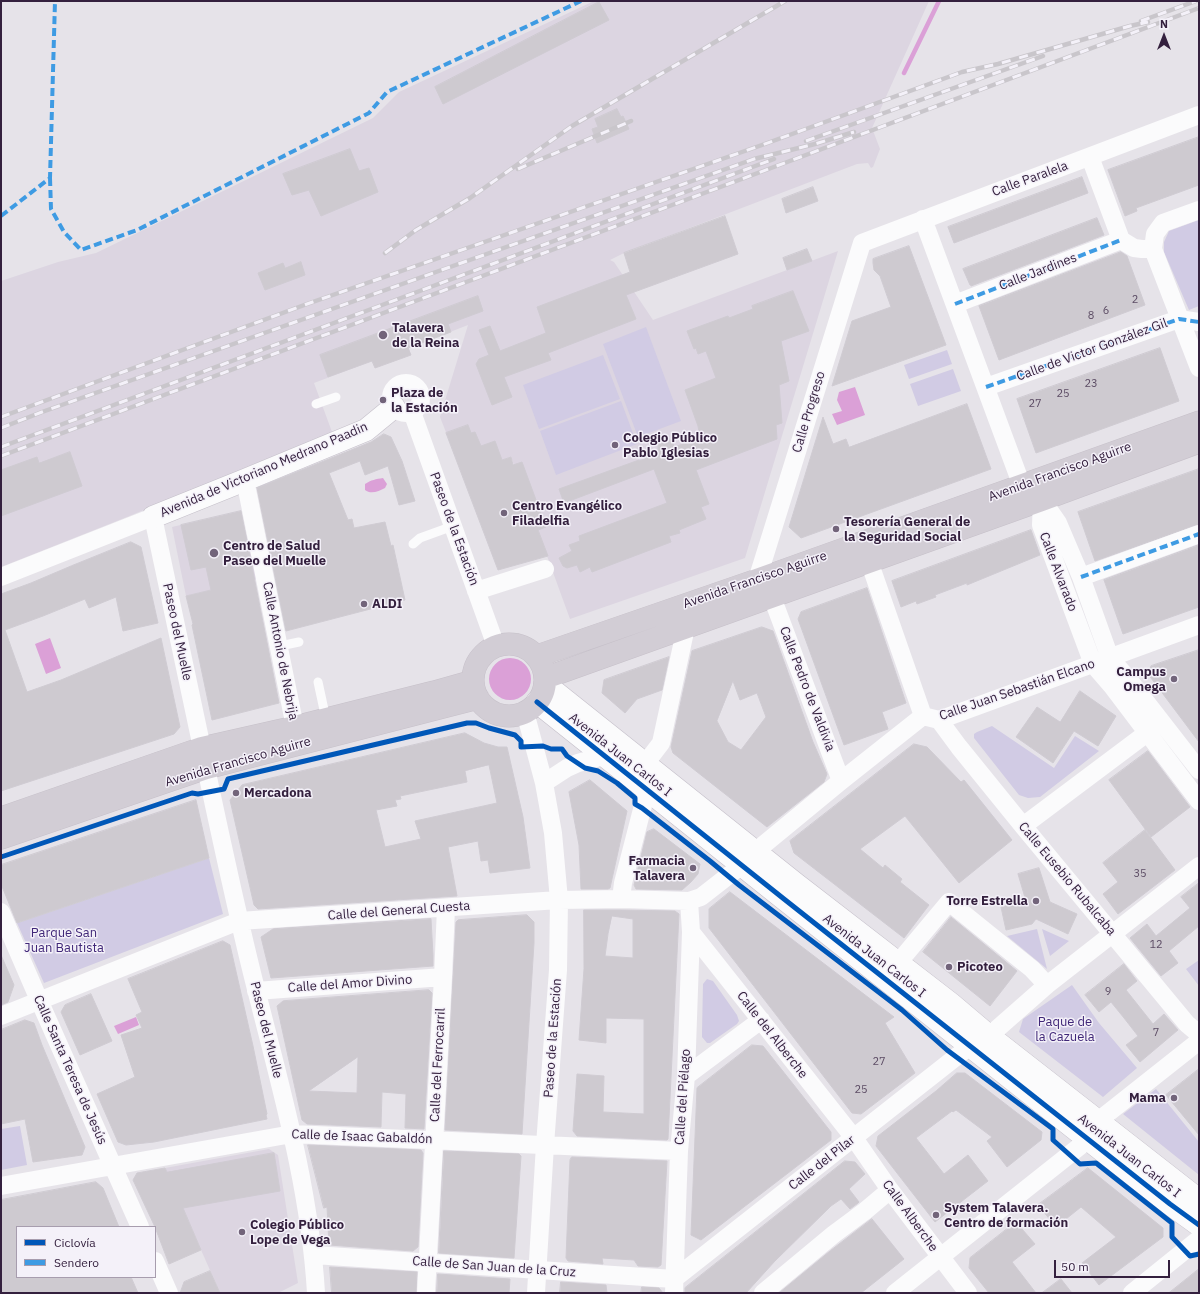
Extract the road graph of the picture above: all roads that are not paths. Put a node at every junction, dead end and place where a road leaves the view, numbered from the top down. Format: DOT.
graph roads {
  1 [pos="1199,115"];
  2 [pos="1090,157"];
  3 [pos="1199,210"];
  4 [pos="923,219"];
  5 [pos="1121,240"];
  6 [pos="862,243"];
  7 [pos="1153,249"];
  8 [pos="955,304"];
  9 [pos="1179,319"];
  10 [pos="1199,322"];
  11 [pos="1199,368"];
  12 [pos="986,387"];
  13 [pos="336,397"];
  14 [pos="316,404"];
  15 [pos="403,409"];
  16 [pos="1199,422"];
  17 [pos="1199,442"];
  18 [pos="246,480"];
  19 [pos="1022,486"];
  20 [pos="1042,500"];
  21 [pos="152,517"];
  22 [pos="453,526"];
  23 [pos="1199,534"];
  24 [pos="413,544"];
  25 [pos="868,561"];
  26 [pos="545,569"];
  27 [pos="1,577"];
  28 [pos="1081,577"];
  29 [pos="757,580"];
  30 [pos="476,591"];
  31 [pos="772,597"];
  32 [pos="1199,625"];
  33 [pos="686,627"];
  34 [pos="300,642"];
  35 [pos="280,646"];
  36 [pos="496,646"];
  37 [pos="537,656"];
  38 [pos="1110,658"];
  39 [pos="1093,664"];
  40 [pos="318,682"];
  41 [pos="476,689"];
  42 [pos="538,694"];
  43 [pos="931,718"];
  44 [pos="326,719"];
  45 [pos="295,728"];
  46 [pos="1147,733"];
  47 [pos="603,756"];
  48 [pos="204,758"];
  49 [pos="646,764"];
  50 [pos="1199,770"];
  51 [pos="841,781"];
  52 [pos="544,783"];
  53 [pos="647,790"];
  54 [pos="1199,801"];
  55 [pos="1,818"];
  56 [pos="1023,826"];
  57 [pos="1,838"];
  58 [pos="749,858"];
  59 [pos="1199,866"];
  60 [pos="621,899"];
  61 [pos="559,900"];
  62 [pos="689,901"];
  63 [pos="446,908"];
  64 [pos="1,912"];
  65 [pos="239,921"];
  66 [pos="691,932"];
  67 [pos="1114,934"];
  68 [pos="898,963"];
  69 [pos="443,977"];
  70 [pos="1048,985"];
  71 [pos="256,991"];
  72 [pos="38,1000"];
  73 [pos="1,1016"];
  74 [pos="761,1020"];
  75 [pos="1199,1034"];
  76 [pos="990,1036"];
  77 [pos="1199,1041"];
  78 [pos="970,1046"];
  79 [pos="686,1076"];
  80 [pos="1093,1130"];
  81 [pos="292,1134"];
  82 [pos="854,1138"];
  83 [pos="434,1139"];
  84 [pos="545,1145"];
  85 [pos="679,1151"];
  86 [pos="113,1165"];
  87 [pos="1,1186"];
  88 [pos="890,1190"];
  89 [pos="1199,1200"];
  90 [pos="1199,1225"];
  91 [pos="140,1226"];
  92 [pos="1199,1238"];
  93 [pos="314,1255"];
  94 [pos="940,1258"];
  95 [pos="156,1263"];
  96 [pos="428,1263"];
  97 [pos="538,1270"];
  98 [pos="674,1286"];
  99 [pos="169,1293"];
  100 [pos="316,1293"];
  101 [pos="426,1293"];
  102 [pos="536,1293"];
  103 [pos="763,1293"];
  104 [pos="896,1293"];
  105 [pos="968,1293"];
  106 [pos="1132,1293"];
  1 -- 2 [label="street, Calle Paralela"];
  2 -- 4 [label="street, Calle Paralela"];
  2 -- 5 [label="street"];
  3 -- 7 [label="street"];
  4 -- 6 [label="street, Calle Paralela"];
  4 -- 8 [label="street"];
  5 -- 7 [label="street"];
  5 -- 8 [label="street, Calle Jardines"];
  6 -- 29 [label="street, Calle Progreso"];
  7 -- 9 [label="street"];
  8 -- 12 [label="street"];
  9 -- 10 [label="street, Calle de Victor González Gil"];
  9 -- 11 [label="street"];
  9 -- 12 [label="street, Calle de Victor González Gil"];
  12 -- 19 [label="street"];
  13 -- 14 [label="lane"];
  15 -- 18 [label="street, Avenida de Victoriano Medrano Paadin"];
  15 -- 22 [label="street, Paseo de la Estación"];
  16 -- 19 [label="main road, Avenida Francisco Aguirre"];
  17 -- 20 [label="main road, Avenida Francisco Aguirre"];
  18 -- 21 [label="street, Avenida de Victoriano Medrano Paadin"];
  18 -- 35 [label="street, Calle Antonio de Nebrija"];
  19 -- 29 [label="main road, Avenida Francisco Aguirre"];
  20 -- 25 [label="main road, Avenida Francisco Aguirre"];
  20 -- 28 [label="street, Calle Alvarado"];
  20 -- 39 [label="street, Calle Alvarado"];
  21 -- 27 [label="street"];
  21 -- 48 [label="street, Paseo del Muelle"];
  22 -- 24 [label="lane"];
  22 -- 30 [label="street, Paseo de la Estación"];
  23 -- 28 [label="street"];
  25 -- 31 [label="main road, Avenida Francisco Aguirre"];
  25 -- 43 [label="street, Calle Eusebio Rubalcaba"];
  26 -- 30 [label="street"];
  28 -- 38 [label="street, Calle Alvarado"];
  29 -- 37 [label="main road, Avenida Francisco Aguirre"];
  30 -- 36 [label="street, Paseo de la Estación"];
  31 -- 33 [label="main road, Avenida Francisco Aguirre"];
  31 -- 51 [label="street, Calle Pedro de Valdivia"];
  32 -- 38 [label="street, Calle Juan Sebastián Elcano"];
  33 -- 42 [label="main road, Avenida Francisco Aguirre"];
  33 -- 49 [label="street"];
  34 -- 35 [label="lane"];
  35 -- 45 [label="street, Calle Antonio de Nebrija"];
  36 -- 37 [label="main road"];
  36 -- 41 [label="main road"];
  37 -- 42 [label="main road"];
  38 -- 39 [label="street, Calle Juan Sebastián Elcano"];
  38 -- 50 [label="street, Calle Alvarado"];
  39 -- 43 [label="street, Calle Juan Sebastián Elcano"];
  39 -- 46 [label="street, Calle Alvarado"];
  40 -- 44 [label="lane"];
  41 -- 42 [label="main road, Avenida Francisco Aguirre"];
  41 -- 44 [label="main road, Avenida Francisco Aguirre"];
  41 -- 48 [label="main road, Avenida Francisco Aguirre"];
  42 -- 47 [label="street, Avenida Juan Carlos I"];
  42 -- 49 [label="street, Avenida Juan Carlos I"];
  42 -- 52 [label="street, Paseo de la Estación"];
  43 -- 51 [label="street, Calle Juan Sebastián Elcano"];
  43 -- 56 [label="street, Calle Eusebio Rubalcaba"];
  44 -- 45 [label="main road, Avenida Francisco Aguirre"];
  45 -- 48 [label="main road, Avenida Francisco Aguirre"];
  46 -- 54 [label="street, Calle Alvarado"];
  46 -- 56 [label="street"];
  47 -- 52 [label="street"];
  47 -- 53 [label="street, Avenida Juan Carlos I"];
  48 -- 55 [label="main road, Avenida Francisco Aguirre"];
  48 -- 57 [label="main road, Avenida Francisco Aguirre"];
  48 -- 65 [label="street, Paseo del Muelle"];
  49 -- 58 [label="street, Avenida Juan Carlos I"];
  51 -- 58 [label="street, Calle Juan Sebastián Elcano"];
  52 -- 61 [label="street, Paseo de la Estación"];
  53 -- 58 [label="street, Avenida Juan Carlos I"];
  53 -- 60 [label="street"];
  56 -- 67 [label="street, Calle Eusebio Rubalcaba"];
  58 -- 62 [label="street, Calle Juan Sebastián Elcano"];
  58 -- 68 [label="street, Avenida Juan Carlos I"];
  58 -- 78 [label="street, Avenida Juan Carlos I"];
  59 -- 67 [label="street"];
  60 -- 61 [label="street, Calle del General Cuesta"];
  60 -- 62 [label="street, Calle del General Cuesta"];
  61 -- 63 [label="street, Calle del General Cuesta"];
  61 -- 84 [label="street, Paseo de la Estación"];
  62 -- 66 [label="street, Calle del Piélago"];
  63 -- 65 [label="street, Calle del General Cuesta"];
  63 -- 69 [label="street, Calle del Ferrocarril"];
  64 -- 72 [label="street, Calle Santa Teresa de Jesús"];
  65 -- 71 [label="street, Paseo del Muelle"];
  65 -- 72 [label="street, Calle del General Cuesta"];
  66 -- 74 [label="street, Calle del Alberche"];
  66 -- 79 [label="street, Calle del Piélago"];
  67 -- 70 [label="street"];
  67 -- 75 [label="street, Calle Eusebio Rubalcaba"];
  68 -- 70 [label="street"];
  68 -- 76 [label="street, Avenida Juan Carlos I"];
  69 -- 71 [label="street, Calle del Amor Divino"];
  69 -- 83 [label="street, Calle del Ferrocarril"];
  70 -- 76 [label="street"];
  71 -- 81 [label="street, Paseo del Muelle"];
  72 -- 73 [label="street, Calle del General Cuesta"];
  72 -- 86 [label="street, Calle Santa Teresa de Jesús"];
  74 -- 79 [label="street"];
  74 -- 82 [label="street, Calle del Alberche"];
  76 -- 80 [label="street, Avenida Juan Carlos I"];
  77 -- 80 [label="street"];
  78 -- 80 [label="street, Avenida Juan Carlos I"];
  78 -- 82 [label="street, Calle del Pilar"];
  79 -- 85 [label="street, Calle del Piélago"];
  80 -- 89 [label="street, Avenida Juan Carlos I"];
  80 -- 90 [label="street, Avenida Juan Carlos I"];
  80 -- 94 [label="street"];
  81 -- 83 [label="street, Calle de Isaac Gabaldón"];
  81 -- 86 [label="street, Calle de Isaac Gabaldón"];
  81 -- 93 [label="street, Paseo del Muelle"];
  82 -- 88 [label="street, Calle Alberche"];
  82 -- 98 [label="street, Calle del Pilar"];
  83 -- 84 [label="street, Calle de Isaac Gabaldón"];
  83 -- 96 [label="street, Calle del Ferrocarril"];
  84 -- 85 [label="street, Calle de Isaac Gabaldón"];
  84 -- 97 [label="street, Paseo de la Estación"];
  85 -- 98 [label="street, Calle del Piélago"];
  86 -- 87 [label="street, Calle de Isaac Gabaldón"];
  86 -- 91 [label="street, Calle Santa Teresa de Jesús"];
  88 -- 94 [label="street, Calle Alberche"];
  88 -- 103 [label="street"];
  92 -- 106 [label="street"];
  93 -- 96 [label="street, Calle de San Juan de la Cruz"];
  93 -- 100 [label="street, Paseo del Muelle"];
  94 -- 104 [label="street"];
  94 -- 105 [label="street, Calle Alberche"];
  95 -- 99 [label="street"];
  96 -- 97 [label="street, Calle de San Juan de la Cruz"];
  96 -- 101 [label="street, Calle del Ferrocarril"];
  97 -- 98 [label="street, Calle de San Juan de la Cruz"];
  97 -- 102 [label="street, Paseo de la Estación"];
}
